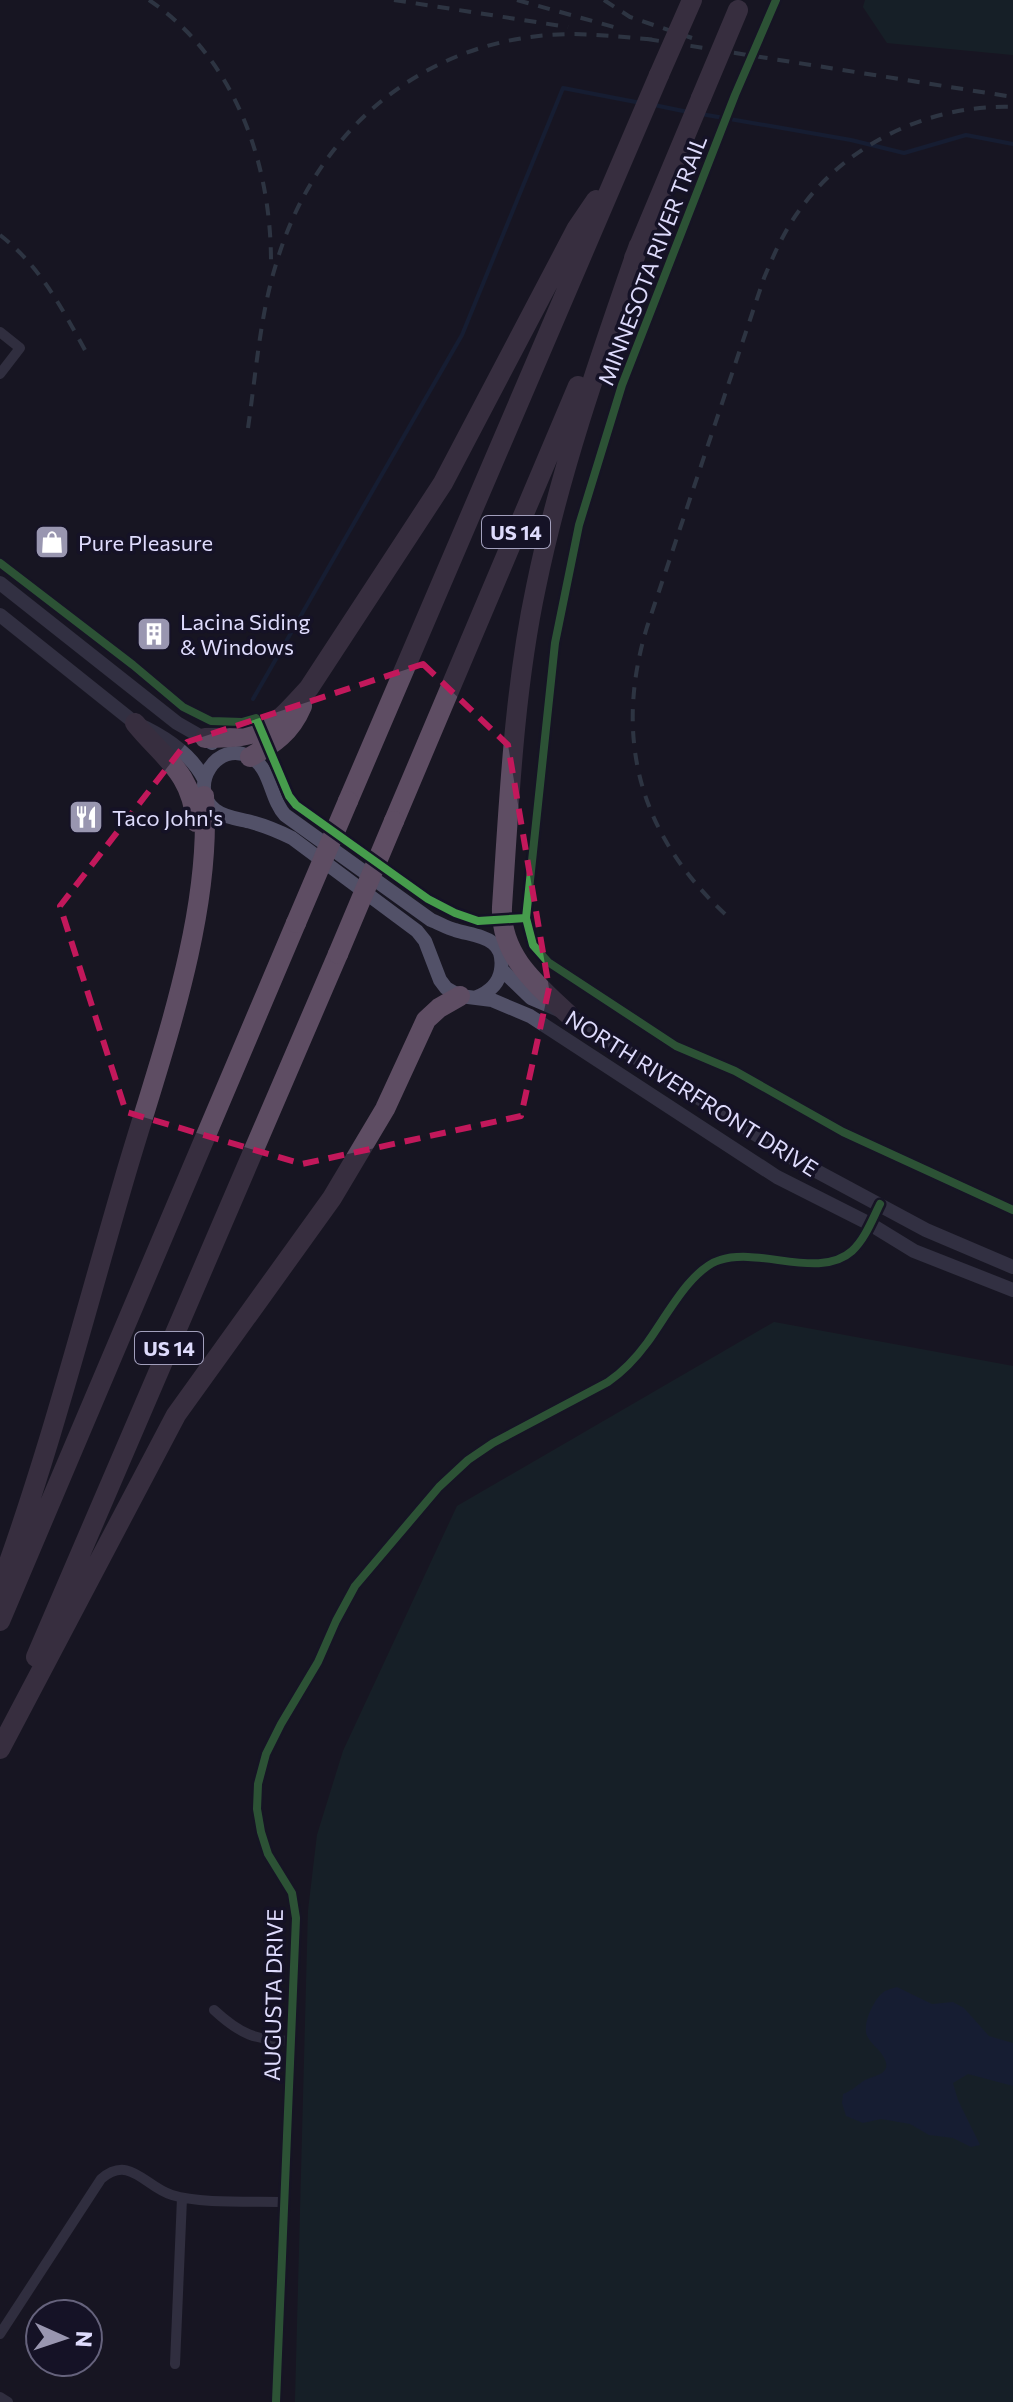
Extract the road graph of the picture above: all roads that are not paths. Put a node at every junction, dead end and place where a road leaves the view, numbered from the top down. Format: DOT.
graph roads {
  1 [pos="692,0"];
  2 [pos="740,5"];
  3 [pos="623,160"];
  4 [pos="639,245"];
  5 [pos="0,332"];
  6 [pos="0,374"];
  7 [pos="0,583"];
  8 [pos="0,615"];
  9 [pos="309,688"];
  10 [pos="135,723"];
  11 [pos="205,738"];
  12 [pos="240,755"];
  13 [pos="204,787"];
  14 [pos="198,898"];
  15 [pos="503,954"];
  16 [pos="469,997"];
  17 [pos="568,1014"];
  18 [pos="880,1204"];
  19 [pos="870,1224"];
  20 [pos="1013,1267"];
  21 [pos="1013,1290"];
  22 [pos="0,1587"];
  23 [pos="0,1621"];
  24 [pos="0,1741"];
  25 [pos="0,1749"];
  26 [pos="214,2010"];
  27 [pos="292,2041"];
  28 [pos="182,2198"];
  29 [pos="285,2202"];
  30 [pos="0,2334"];
  31 [pos="175,2364"];
  32 [pos="0,2397"];
  33 [pos="8,2402"];
  34 [pos="276,2402"];
  1 -- 3 [label="highway, US 14, bridge"];
  2 -- 4 [label="highway, US 14, bridge"];
  3 -- 9 [label="highway"];
  3 -- 23 [label="highway, US 14, bridge"];
  4 -- 15 [label="highway"];
  4 -- 24 [label="highway, US 14, bridge"];
  5 -- 6 [label="street"];
  7 -- 11 [label="main road"];
  8 -- 10 [label="main road"];
  9 -- 11 [label="highway"];
  9 -- 12 [label="highway"];
  10 -- 13 [label="main road"];
  10 -- 14 [label="highway"];
  11 -- 12 [label="main road"];
  12 -- 13 [label="main road"];
  12 -- 15 [label="main road, NORTH RIVERFRONT DRIVE"];
  13 -- 14 [label="highway"];
  13 -- 16 [label="main road"];
  14 -- 22 [label="highway"];
  15 -- 16 [label="main road"];
  15 -- 17 [label="highway"];
  15 -- 17 [label="main road, NORTH RIVERFRONT DRIVE"];
  16 -- 19 [label="main road, NORTH RIVERFRONT DRIVE"];
  16 -- 25 [label="highway"];
  17 -- 18 [label="main road, NORTH RIVERFRONT DRIVE"];
  18 -- 19 [label="street"];
  18 -- 20 [label="main road, NORTH RIVERFRONT DRIVE"];
  19 -- 21 [label="main road, NORTH RIVERFRONT DRIVE"];
  19 -- 27 [label="street, AUGUSTA DRIVE"];
  26 -- 27 [label="street"];
  27 -- 29 [label="street, AUGUSTA DRIVE"];
  28 -- 29 [label="street"];
  28 -- 30 [label="street"];
  28 -- 31 [label="street"];
  29 -- 34 [label="street, AUGUSTA DRIVE"];
  32 -- 33 [label="street"];
}
